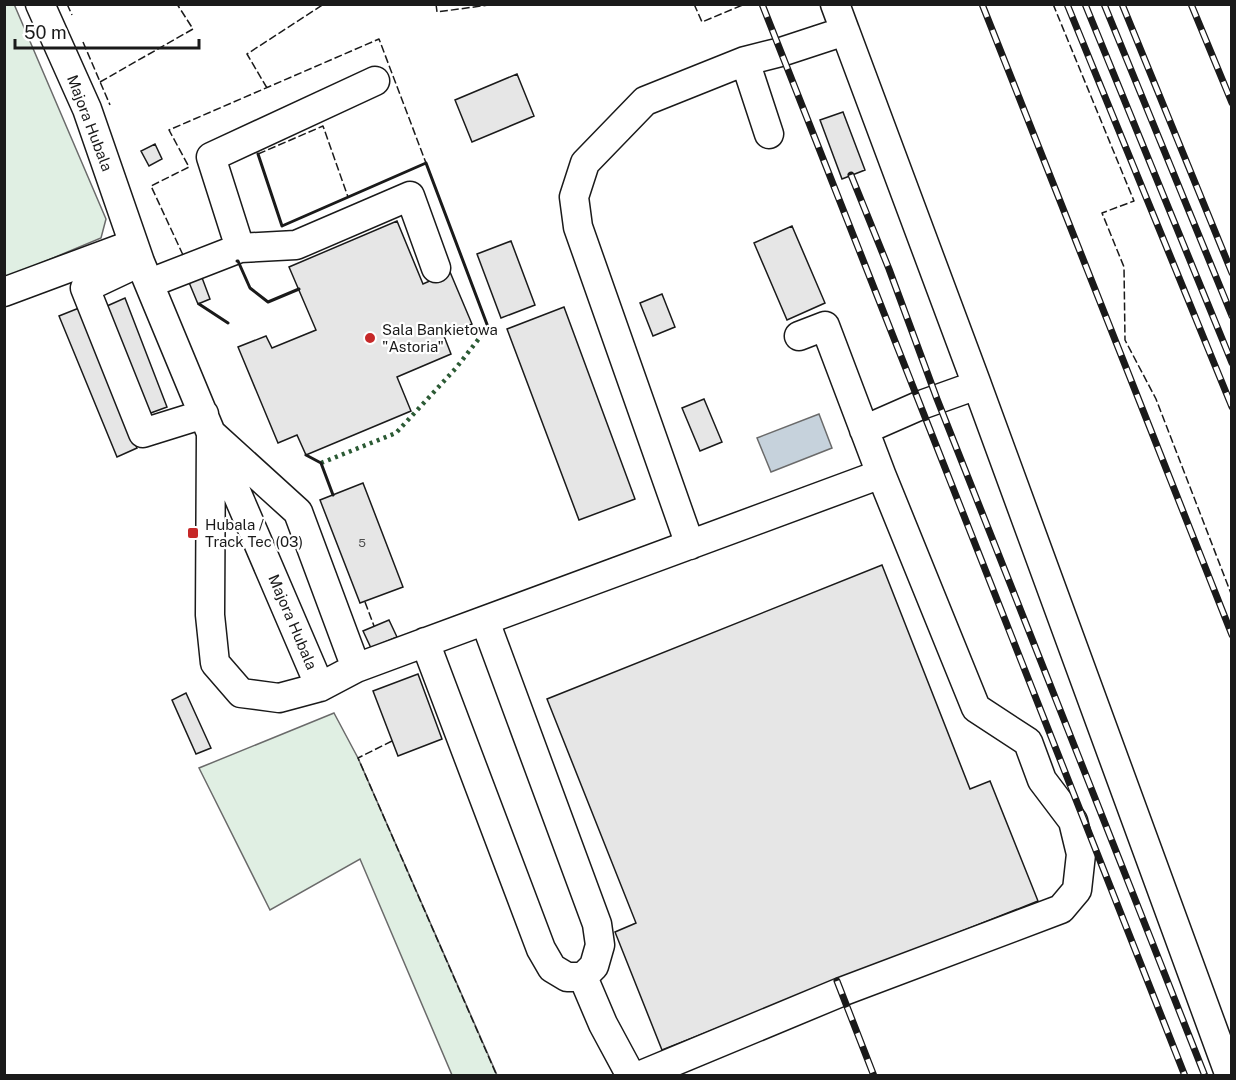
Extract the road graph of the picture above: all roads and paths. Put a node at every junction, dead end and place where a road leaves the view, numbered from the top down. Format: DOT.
graph roads {
  1 [pos="40,4"];
  2 [pos="835,4"];
  3 [pos="844,31"];
  4 [pos="745,61"];
  5 [pos="375,81"];
  6 [pos="770,134"];
  7 [pos="240,248"];
  8 [pos="141,263"];
  9 [pos="436,268"];
  10 [pos="4,292"];
  11 [pos="799,336"];
  12 [pos="977,385"];
  13 [pos="208,423"];
  14 [pos="864,430"];
  15 [pos="880,474"];
  16 [pos="690,545"];
  17 [pos="485,621"];
  18 [pos="425,642"];
  19 [pos="356,668"];
  20 [pos="320,687"];
  21 [pos="583,977"];
  22 [pos="631,1076"];
  23 [pos="639,1076"];
  24 [pos="1230,1076"];
  1 -- 8 [label="street, Majora Hubala"];
  2 -- 3 [label="street"];
  3 -- 4 [label="street"];
  3 -- 12 [label="street"];
  4 -- 6 [label="street"];
  4 -- 16 [label="street"];
  5 -- 7 [label="street"];
  7 -- 8 [label="street"];
  7 -- 9 [label="street"];
  8 -- 10 [label="street"];
  8 -- 13 [label="street, Majora Hubala"];
  8 -- 13 [label="street"];
  11 -- 14 [label="street"];
  12 -- 14 [label="street"];
  12 -- 24 [label="street"];
  13 -- 19 [label="street"];
  13 -- 20 [label="street, Majora Hubala"];
  13 -- 20 [label="street, Majora Hubala"];
  14 -- 15 [label="street"];
  15 -- 16 [label="street"];
  15 -- 23 [label="street"];
  16 -- 17 [label="street"];
  17 -- 18 [label="street"];
  17 -- 21 [label="street"];
  18 -- 19 [label="street"];
  18 -- 21 [label="street"];
  19 -- 20 [label="street"];
  21 -- 22 [label="street"];
}
